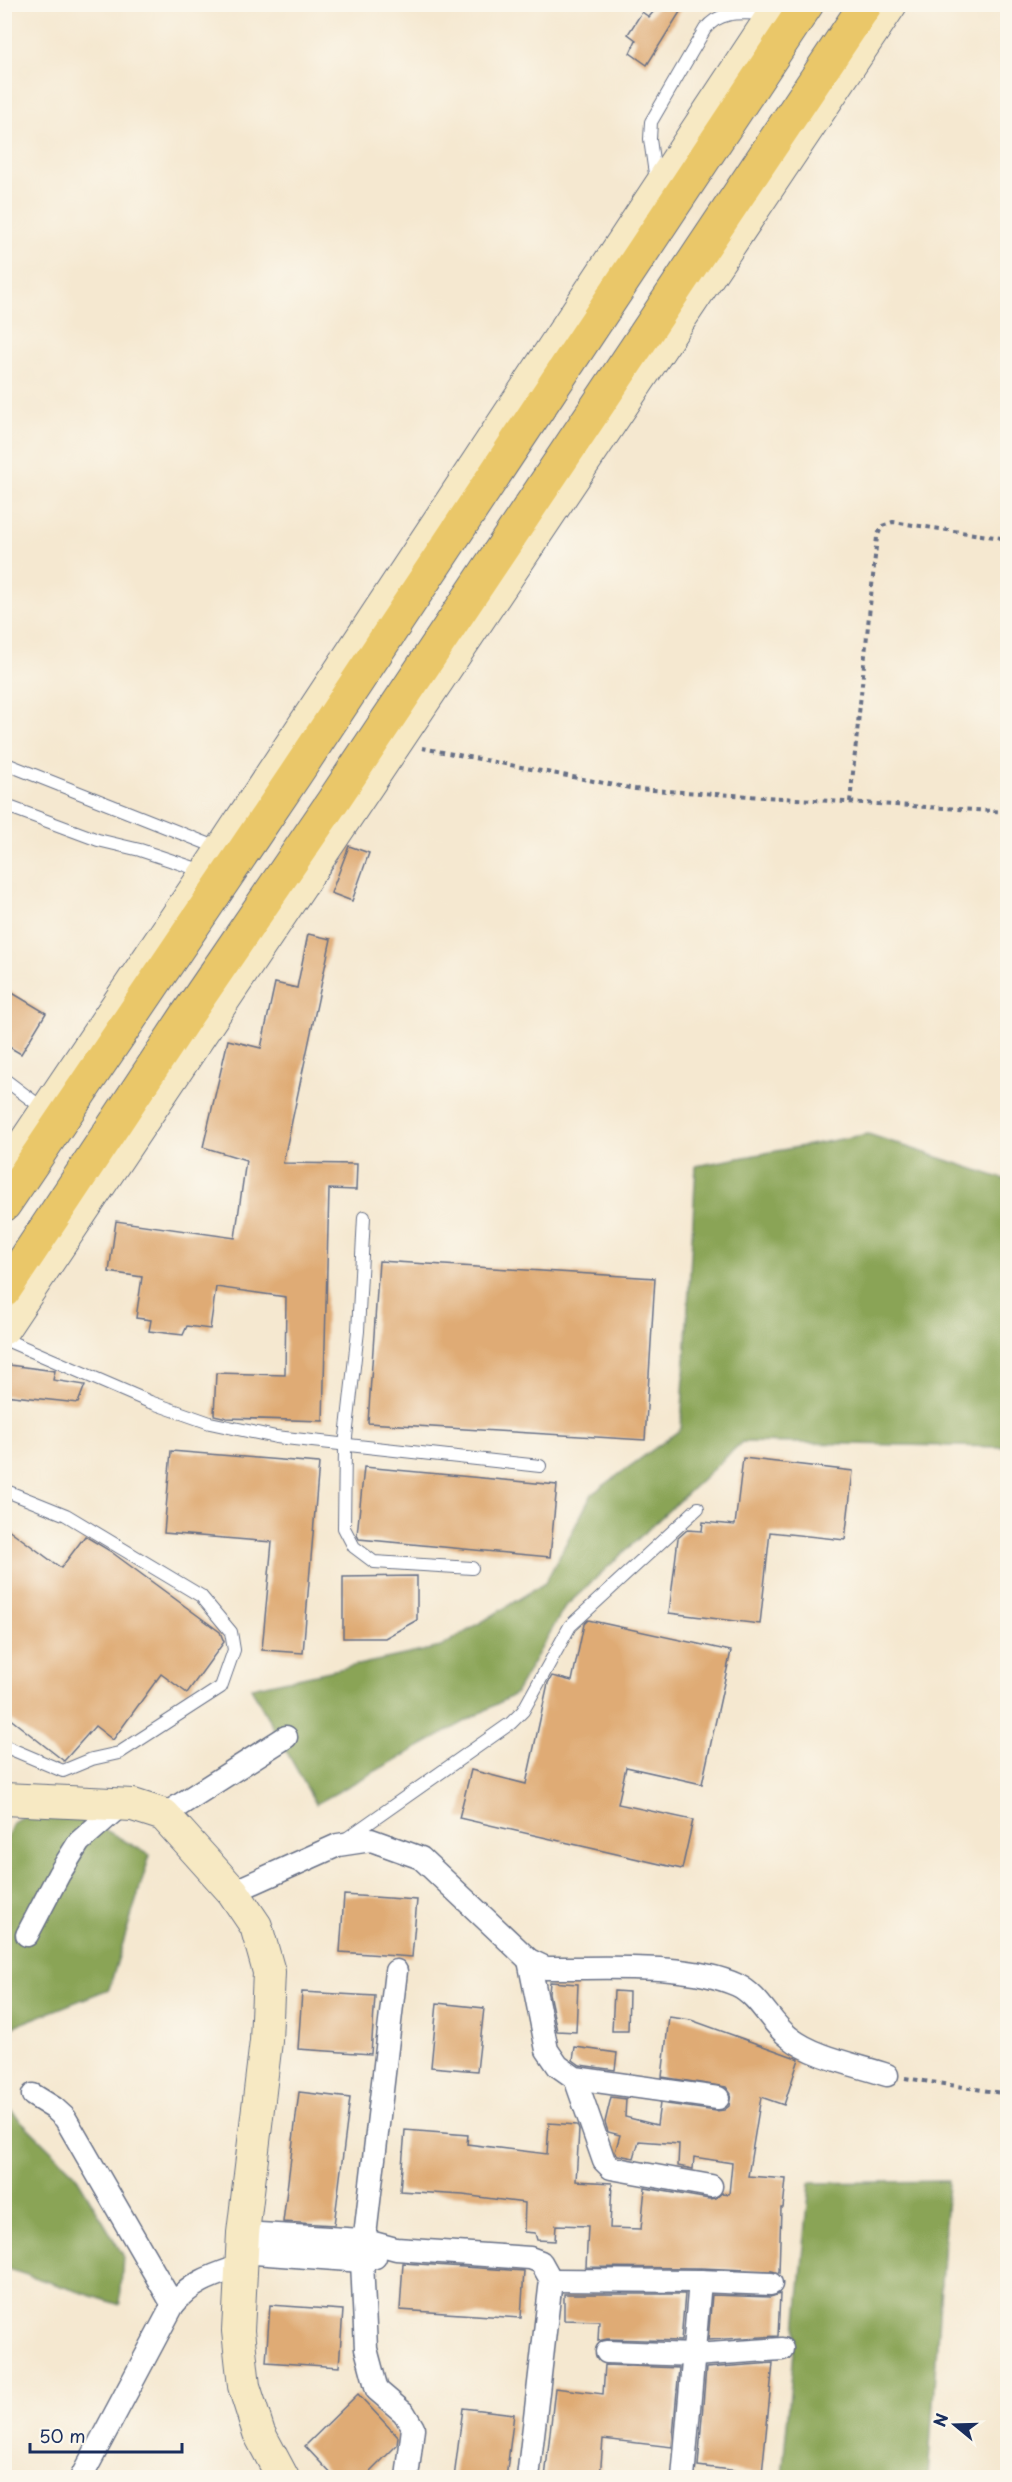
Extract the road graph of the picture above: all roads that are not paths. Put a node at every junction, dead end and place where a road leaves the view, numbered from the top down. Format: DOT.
graph roads {
  1 [pos="807,4"];
  2 [pos="866,4"];
  3 [pos="891,4"];
  4 [pos="778,9"];
  5 [pos="657,188"];
  6 [pos="4,763"];
  7 [pos="4,805"];
  8 [pos="215,861"];
  9 [pos="4,1078"];
  10 [pos="46,1111"];
  11 [pos="4,1173"];
  12 [pos="4,1205"];
  13 [pos="364,1217"];
  14 [pos="4,1291"];
  15 [pos="4,1328"];
  16 [pos="4,1339"];
  17 [pos="345,1446"];
  18 [pos="540,1466"];
  19 [pos="4,1490"];
  20 [pos="698,1508"];
  21 [pos="472,1568"];
  22 [pos="286,1737"];
  23 [pos="4,1746"];
  24 [pos="4,1799"];
  25 [pos="122,1804"];
  26 [pos="171,1822"];
  27 [pos="338,1845"];
  28 [pos="233,1892"];
  29 [pos="27,1935"];
  30 [pos="529,1960"];
  31 [pos="396,1971"];
  32 [pos="886,2075"];
  33 [pos="575,2078"];
  34 [pos="33,2094"];
  35 [pos="718,2098"];
  36 [pos="711,2186"];
  37 [pos="242,2250"];
  38 [pos="363,2251"];
  39 [pos="551,2280"];
  40 [pos="700,2281"];
  41 [pos="771,2284"];
  42 [pos="172,2306"];
  43 [pos="782,2349"];
  44 [pos="607,2352"];
  45 [pos="694,2355"];
  46 [pos="85,2476"];
  47 [pos="283,2478"];
  48 [pos="407,2478"];
  49 [pos="528,2478"];
  50 [pos="683,2478"];
  1 -- 12 [label="highway"];
  2 -- 14 [label="highway"];
  3 -- 15 [label="street"];
  4 -- 5 [label="street"];
  4 -- 5 [label="lane"];
  5 -- 8 [label="street"];
  6 -- 8 [label="lane"];
  7 -- 8 [label="lane"];
  8 -- 10 [label="street"];
  9 -- 10 [label="lane"];
  10 -- 11 [label="street"];
  13 -- 17 [label="lane"];
  16 -- 17 [label="lane"];
  17 -- 18 [label="lane"];
  17 -- 21 [label="lane"];
  19 -- 23 [label="lane"];
  20 -- 27 [label="lane"];
  22 -- 26 [label="street"];
  24 -- 25 [label="street"];
  25 -- 26 [label="street"];
  25 -- 29 [label="street"];
  26 -- 28 [label="street"];
  27 -- 28 [label="street"];
  27 -- 30 [label="street"];
  28 -- 37 [label="street"];
  30 -- 32 [label="street"];
  30 -- 33 [label="street"];
  31 -- 38 [label="street"];
  33 -- 35 [label="street"];
  33 -- 36 [label="street"];
  34 -- 42 [label="street"];
  37 -- 38 [label="street"];
  37 -- 42 [label="street"];
  37 -- 47 [label="street"];
  38 -- 39 [label="street"];
  38 -- 48 [label="street"];
  39 -- 40 [label="street"];
  39 -- 49 [label="street"];
  40 -- 41 [label="street"];
  40 -- 45 [label="street"];
  42 -- 46 [label="street"];
  43 -- 45 [label="street"];
  44 -- 45 [label="street"];
  45 -- 50 [label="street"];
}
